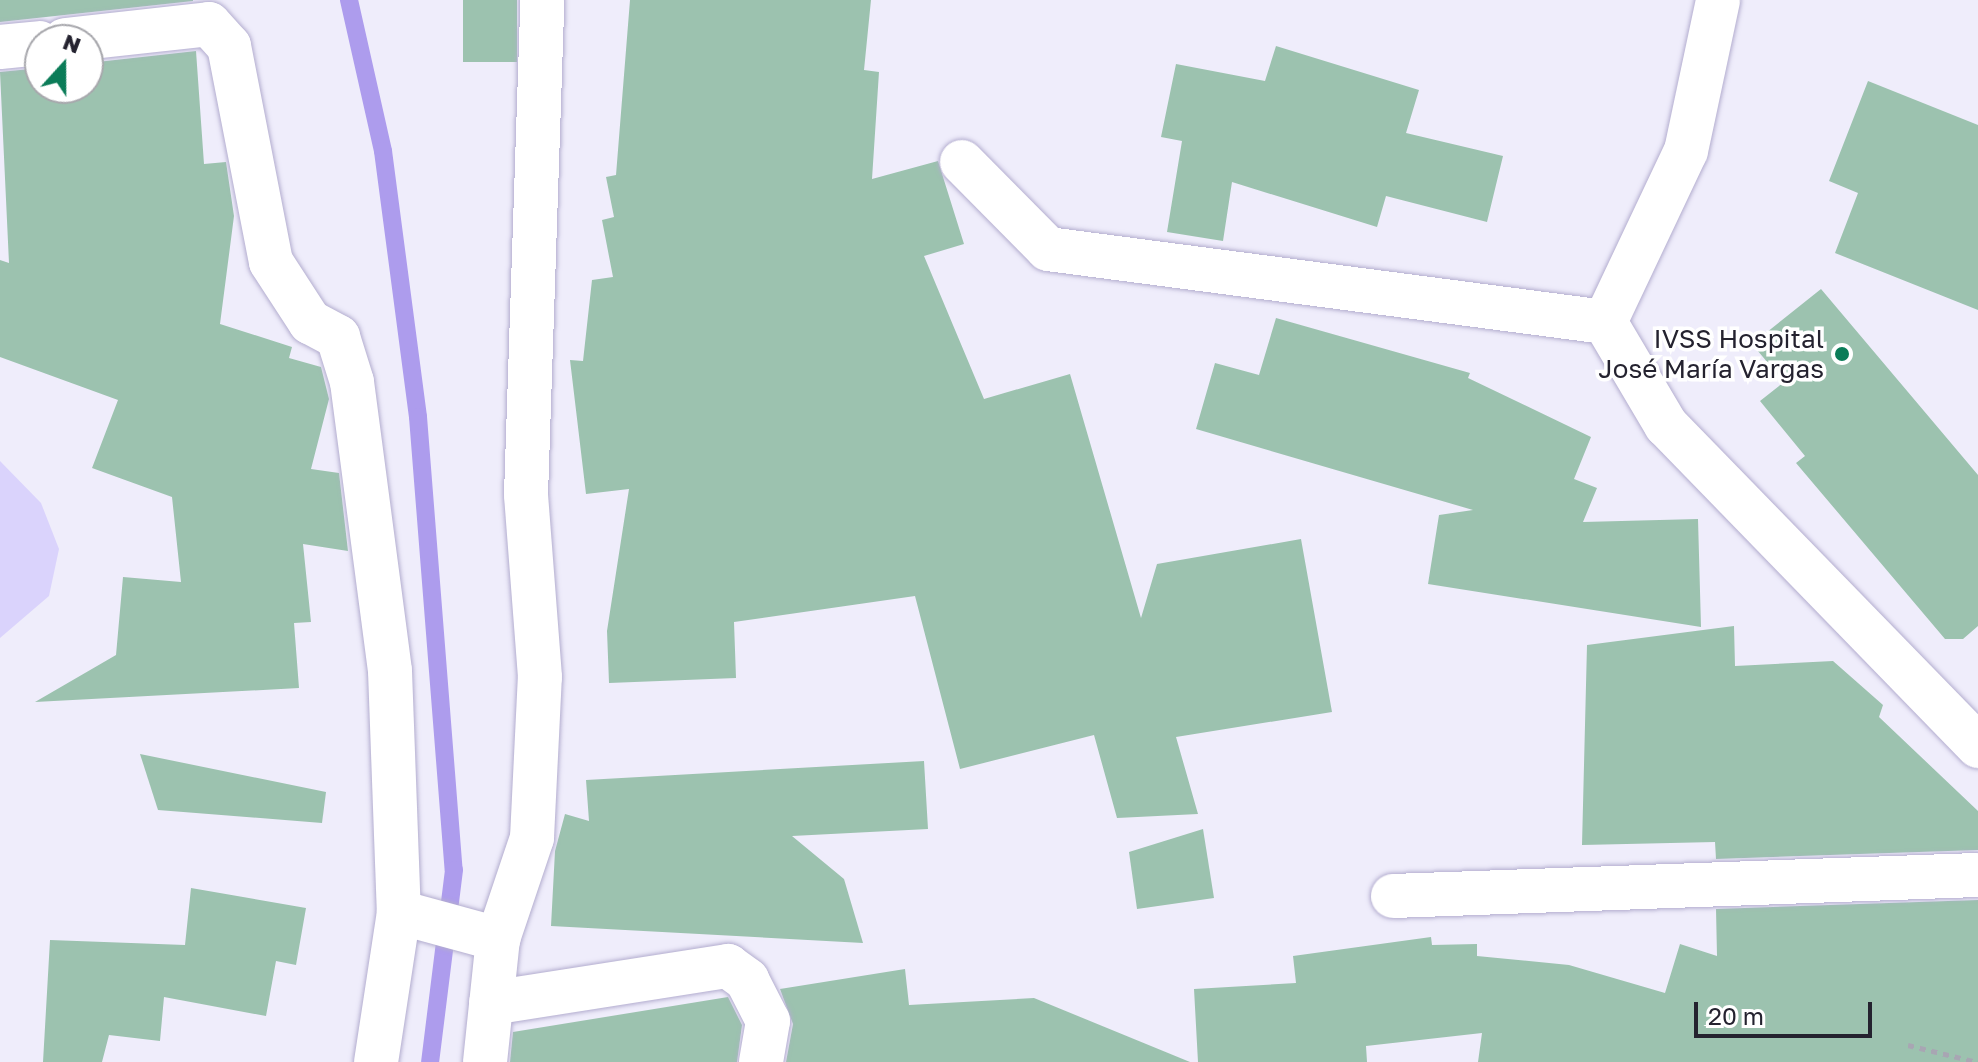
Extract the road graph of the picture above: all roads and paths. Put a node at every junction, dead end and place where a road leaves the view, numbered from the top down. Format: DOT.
graph roads {
  1 [pos="542,0"];
  2 [pos="1718,0"];
  3 [pos="104,36"];
  4 [pos="24,45"];
  5 [pos="0,47"];
  6 [pos="962,162"];
  7 [pos="1605,322"];
  8 [pos="1978,746"];
  9 [pos="1978,875"];
  10 [pos="1393,896"];
  11 [pos="399,912"];
  12 [pos="498,939"];
  13 [pos="491,1003"];
  14 [pos="1908,1045"];
  15 [pos="376,1062"];
  16 [pos="485,1062"];
  17 [pos="761,1062"];
  18 [pos="1977,1062"];
  1 -- 12 [label="street"];
  2 -- 7 [label="street"];
  3 -- 11 [label="street"];
  4 -- 5 [label="street"];
  6 -- 7 [label="street"];
  7 -- 8 [label="street"];
  9 -- 10 [label="street"];
  11 -- 12 [label="street"];
  11 -- 15 [label="street"];
  12 -- 13 [label="street"];
  13 -- 16 [label="street"];
  13 -- 17 [label="street"];
  14 -- 18 [label="path"];
}
